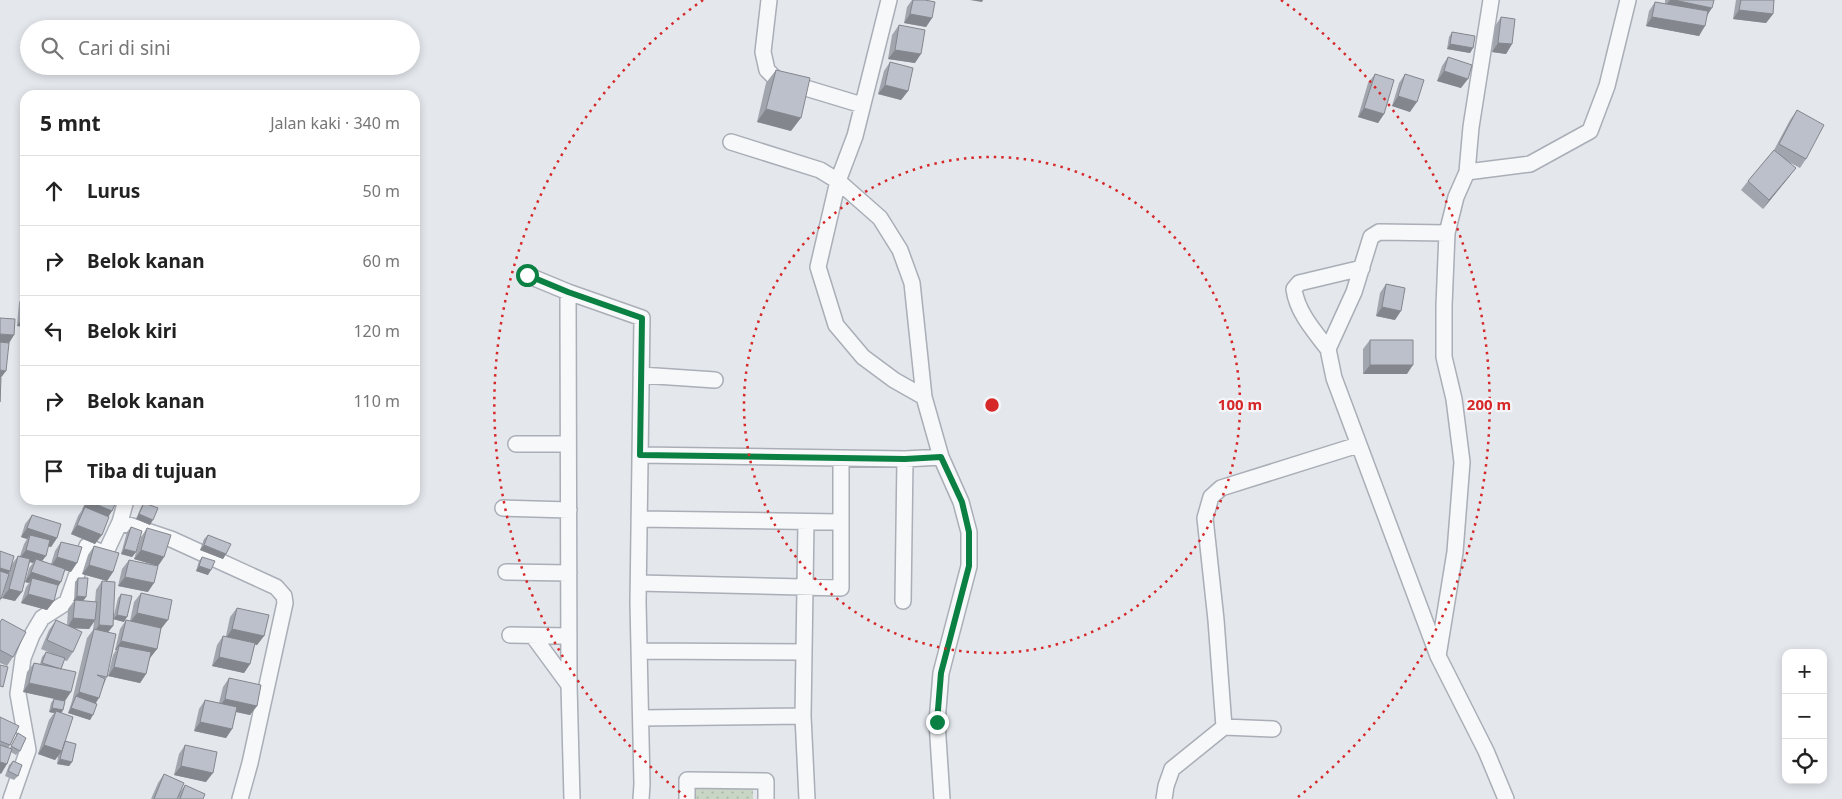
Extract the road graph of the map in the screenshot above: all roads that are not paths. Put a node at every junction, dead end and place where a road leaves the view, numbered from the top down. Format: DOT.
graph roads {
  1 [pos="769,0"];
  2 [pos="889,0"];
  3 [pos="1491,0"];
  4 [pos="1628,0"];
  5 [pos="862,104"];
  6 [pos="730,142"];
  7 [pos="1468,172"];
  8 [pos="838,182"];
  9 [pos="1447,233"];
  10 [pos="1362,268"];
  11 [pos="527,275"];
  12 [pos="568,292"];
  13 [pos="1328,349"];
  14 [pos="641,375"];
  15 [pos="715,380"];
  16 [pos="924,397"];
  17 [pos="516,444"];
  18 [pos="568,444"];
  19 [pos="1358,445"];
  20 [pos="640,455"];
  21 [pos="941,457"];
  22 [pos="841,458"];
  23 [pos="905,459"];
  24 [pos="125,505"];
  25 [pos="503,508"];
  26 [pos="569,510"];
  27 [pos="639,519"];
  28 [pos="120,522"];
  29 [pos="806,522"];
  30 [pos="840,522"];
  31 [pos="506,572"];
  32 [pos="569,572"];
  33 [pos="639,583"];
  34 [pos="805,587"];
  35 [pos="903,601"];
  36 [pos="510,635"];
  37 [pos="533,636"];
  38 [pos="569,636"];
  39 [pos="640,651"];
  40 [pos="804,652"];
  41 [pos="1438,656"];
  42 [pos="569,686"];
  43 [pos="803,716"];
  44 [pos="641,718"];
  45 [pos="1224,727"];
  46 [pos="1272,729"];
  47 [pos="11,799"];
  48 [pos="240,799"];
  49 [pos="572,799"];
  50 [pos="641,799"];
  51 [pos="687,799"];
  52 [pos="766,799"];
  53 [pos="807,799"];
  54 [pos="942,799"];
  55 [pos="1164,799"];
  56 [pos="1506,799"];
  1 -- 5 [label="street"];
  2 -- 5 [label="street"];
  3 -- 7 [label="street"];
  4 -- 7 [label="street"];
  5 -- 8 [label="street"];
  6 -- 8 [label="street"];
  7 -- 9 [label="street"];
  8 -- 16 [label="street"];
  8 -- 16 [label="street"];
  9 -- 10 [label="street"];
  9 -- 41 [label="street"];
  10 -- 13 [label="street"];
  10 -- 13 [label="street"];
  11 -- 12 [label="street"];
  12 -- 14 [label="street"];
  12 -- 18 [label="street"];
  13 -- 19 [label="street"];
  14 -- 15 [label="street"];
  14 -- 20 [label="street"];
  16 -- 21 [label="street"];
  17 -- 18 [label="street"];
  18 -- 26 [label="street"];
  19 -- 41 [label="street"];
  19 -- 45 [label="street"];
  20 -- 22 [label="street"];
  20 -- 27 [label="street"];
  21 -- 23 [label="street"];
  21 -- 54 [label="street"];
  22 -- 23 [label="street"];
  22 -- 30 [label="street"];
  23 -- 35 [label="street"];
  24 -- 28 [label="street"];
  25 -- 26 [label="street"];
  26 -- 32 [label="street"];
  27 -- 29 [label="street"];
  27 -- 33 [label="street"];
  28 -- 47 [label="street"];
  28 -- 48 [label="street"];
  29 -- 30 [label="street"];
  29 -- 34 [label="street"];
  30 -- 34 [label="street"];
  31 -- 32 [label="street"];
  32 -- 38 [label="street"];
  33 -- 34 [label="street"];
  33 -- 39 [label="street"];
  34 -- 40 [label="street"];
  36 -- 37 [label="street"];
  37 -- 38 [label="street"];
  37 -- 42 [label="street"];
  38 -- 42 [label="street"];
  39 -- 40 [label="street"];
  39 -- 44 [label="street"];
  40 -- 43 [label="street"];
  41 -- 56 [label="street"];
  42 -- 49 [label="street"];
  43 -- 44 [label="street"];
  43 -- 53 [label="street"];
  44 -- 50 [label="street"];
  45 -- 46 [label="street"];
  45 -- 55 [label="street"];
  51 -- 52 [label="street"];
}
